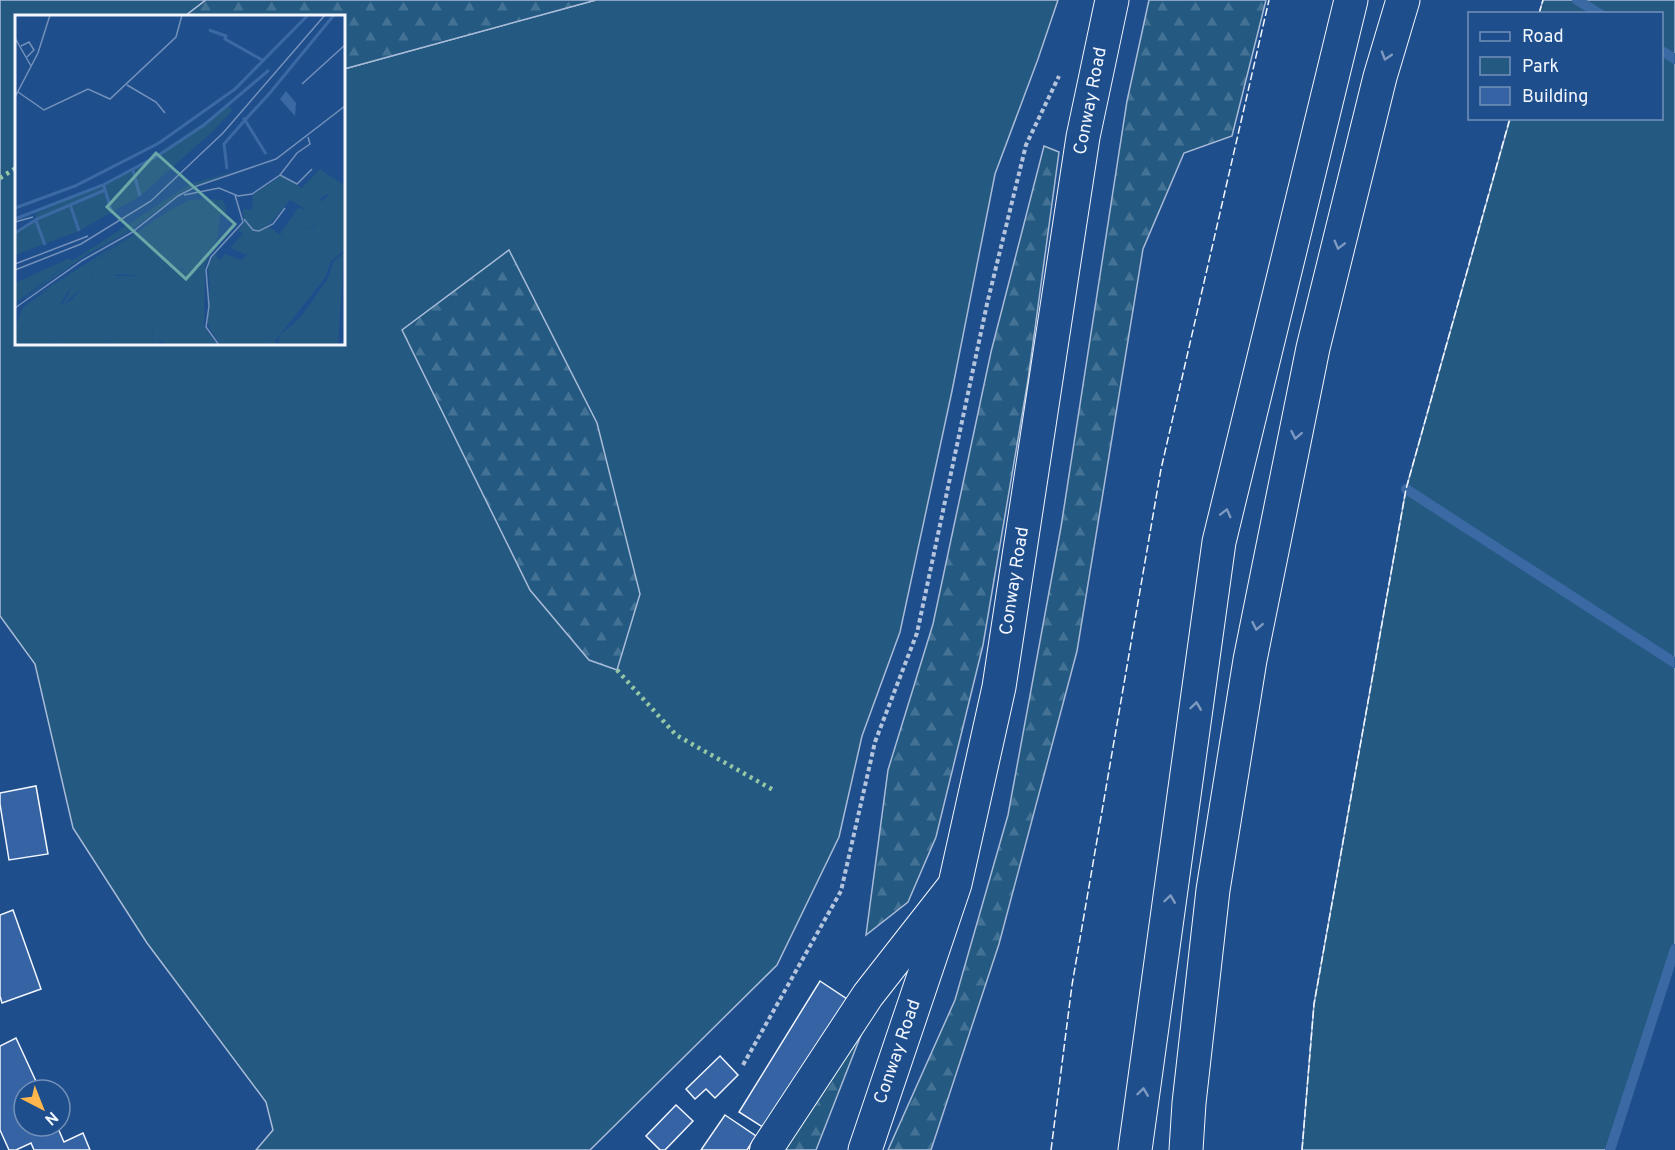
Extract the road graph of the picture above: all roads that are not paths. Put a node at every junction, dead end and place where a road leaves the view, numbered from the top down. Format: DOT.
graph roads {
  1 [pos="1112,0"];
  2 [pos="1351,0"];
  3 [pos="1403,0"];
  4 [pos="955,884"];
  5 [pos="766,1150"];
  6 [pos="865,1150"];
  7 [pos="1136,1150"];
  8 [pos="1185,1150"];
  1 -- 4 [label="main road, Conway Road"];
  7 -- 2 [label="main road, one-way"];
  3 -- 8 [label="main road, one-way"];
  4 -- 5 [label="street"];
  4 -- 6 [label="main road, Conway Road"];
}
